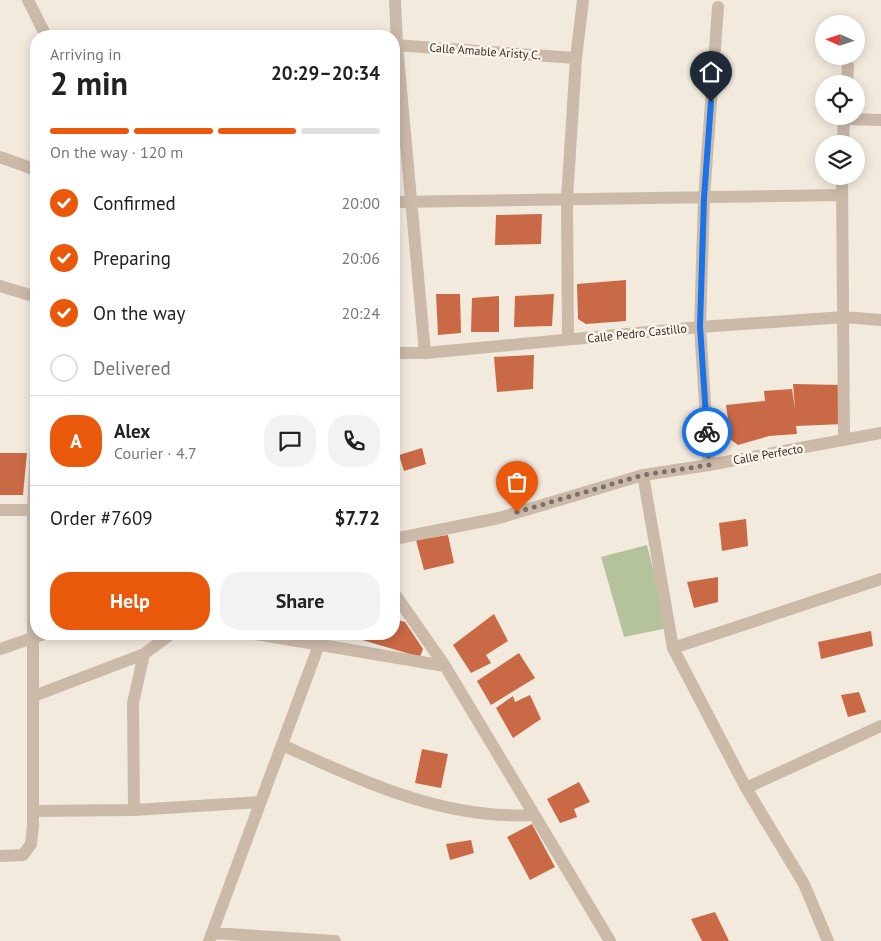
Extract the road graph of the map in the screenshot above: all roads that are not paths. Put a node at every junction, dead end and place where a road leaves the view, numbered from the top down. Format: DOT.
graph roads {
  1 [pos="28,0"];
  2 [pos="395,0"];
  3 [pos="583,0"];
  4 [pos="718,7"];
  5 [pos="43,30"];
  6 [pos="395,30"];
  7 [pos="400,45"];
  8 [pos="576,58"];
  9 [pos="848,66"];
  10 [pos="848,75"];
  11 [pos="400,94"];
  12 [pos="865,119"];
  13 [pos="881,120"];
  14 [pos="0,157"];
  15 [pos="30,168"];
  16 [pos="842,185"];
  17 [pos="842,195"];
  18 [pos="704,198"];
  19 [pos="567,199"];
  20 [pos="400,202"];
  21 [pos="411,202"];
  22 [pos="0,286"];
  23 [pos="30,295"];
  24 [pos="844,317"];
  25 [pos="881,320"];
  26 [pos="700,326"];
  27 [pos="568,339"];
  28 [pos="400,353"];
  29 [pos="425,353"];
  30 [pos="881,433"];
  31 [pos="844,440"];
  32 [pos="709,465"];
  33 [pos="643,475"];
  34 [pos="0,510"];
  35 [pos="30,510"];
  36 [pos="400,538"];
  37 [pos="881,579"];
  38 [pos="400,601"];
  39 [pos="30,638"];
  40 [pos="39,640"];
  41 [pos="163,640"];
  42 [pos="321,640"];
  43 [pos="326,640"];
  44 [pos="673,648"];
  45 [pos="0,649"];
  46 [pos="144,654"];
  47 [pos="445,666"];
  48 [pos="34,696"];
  49 [pos="881,726"];
  50 [pos="282,745"];
  51 [pos="746,788"];
  52 [pos="260,802"];
  53 [pos="134,810"];
  54 [pos="34,811"];
  55 [pos="534,815"];
  56 [pos="0,856"];
  57 [pos="210,937"];
  58 [pos="335,941"];
  59 [pos="610,941"];
  60 [pos="828,941"];
  1 -- 5 [label="street"];
  2 -- 6 [label="street"];
  3 -- 8 [label="street"];
  4 -- 18 [label="street"];
  7 -- 8 [label="street, Calle Amable Aristy C."];
  8 -- 19 [label="street"];
  9 -- 10 [label="street"];
  11 -- 21 [label="street"];
  12 -- 13 [label="street"];
  14 -- 15 [label="street"];
  16 -- 17 [label="street"];
  17 -- 18 [label="street"];
  17 -- 24 [label="street"];
  18 -- 19 [label="street"];
  18 -- 26 [label="street"];
  19 -- 21 [label="street"];
  19 -- 27 [label="street"];
  20 -- 21 [label="street"];
  21 -- 29 [label="street"];
  22 -- 23 [label="street"];
  24 -- 25 [label="street, Calle Pedro Castillo"];
  24 -- 26 [label="street, Calle Pedro Castillo"];
  24 -- 31 [label="street"];
  26 -- 27 [label="street, Calle Pedro Castillo"];
  26 -- 32 [label="street"];
  27 -- 29 [label="street, Calle Pedro Castillo"];
  28 -- 29 [label="street, Calle Pedro Castillo"];
  30 -- 31 [label="street, Calle Perfecto"];
  31 -- 32 [label="street, Calle Perfecto"];
  32 -- 33 [label="street, Calle Perfecto"];
  33 -- 36 [label="street, Calle Perfecto"];
  33 -- 44 [label="street"];
  34 -- 35 [label="street"];
  37 -- 44 [label="street"];
  38 -- 47 [label="street"];
  39 -- 45 [label="street"];
  40 -- 48 [label="street"];
  41 -- 46 [label="street"];
  42 -- 50 [label="street"];
  43 -- 47 [label="street"];
  44 -- 51 [label="street"];
  46 -- 48 [label="street"];
  46 -- 53 [label="street"];
  47 -- 55 [label="street"];
  48 -- 54 [label="street"];
  49 -- 51 [label="street"];
  50 -- 52 [label="street"];
  50 -- 55 [label="street"];
  51 -- 60 [label="street"];
  52 -- 53 [label="street"];
  52 -- 57 [label="street"];
  53 -- 54 [label="street"];
  54 -- 56 [label="street"];
  55 -- 59 [label="street"];
  57 -- 58 [label="street"];
}
